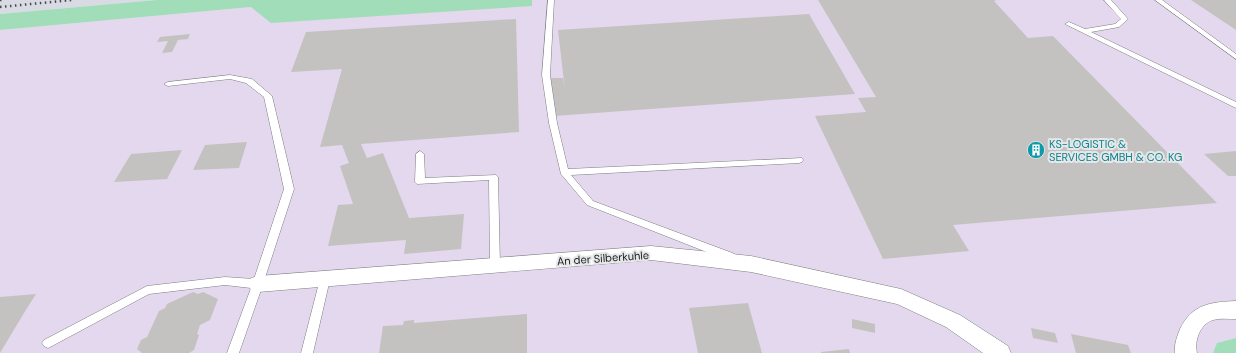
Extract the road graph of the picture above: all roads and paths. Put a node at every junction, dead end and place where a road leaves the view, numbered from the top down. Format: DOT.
graph roads {
  1 [pos="551,0"];
  2 [pos="1107,0"];
  3 [pos="1158,0"];
  4 [pos="1069,24"];
  5 [pos="1085,31"];
  6 [pos="1236,57"];
  7 [pos="168,84"];
  8 [pos="1236,105"];
  9 [pos="420,154"];
  10 [pos="799,160"];
  11 [pos="564,172"];
  12 [pos="751,264"];
  13 [pos="495,266"];
  14 [pos="325,279"];
  15 [pos="258,284"];
  16 [pos="1236,310"];
  17 [pos="48,343"];
  18 [pos="233,353"];
  19 [pos="307,353"];
  20 [pos="1000,353"];
  21 [pos="1186,353"];
  1 -- 11 [label="lane"];
  2 -- 5 [label="lane"];
  3 -- 6 [label="lane"];
  4 -- 5 [label="lane"];
  5 -- 8 [label="lane"];
  7 -- 15 [label="lane"];
  9 -- 13 [label="lane"];
  10 -- 11 [label="lane"];
  11 -- 12 [label="lane"];
  12 -- 13 [label="street, An der Silberkuhle"];
  12 -- 20 [label="street, An der Silberkuhle"];
  13 -- 14 [label="street, An der Silberkuhle"];
  14 -- 15 [label="street, An der Silberkuhle"];
  14 -- 19 [label="lane"];
  15 -- 17 [label="lane"];
  15 -- 18 [label="lane"];
  16 -- 21 [label="street"];
}
